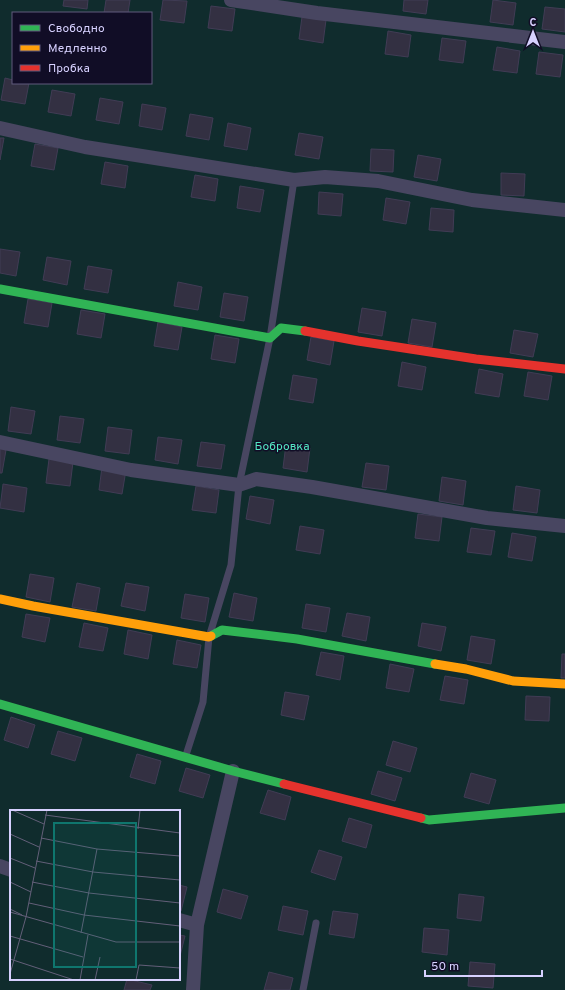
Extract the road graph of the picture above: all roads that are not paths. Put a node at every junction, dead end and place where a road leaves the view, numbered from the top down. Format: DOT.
graph roads {
  1 [pos="231,0"];
  2 [pos="565,42"];
  3 [pos="0,128"];
  4 [pos="294,180"];
  5 [pos="565,210"];
  6 [pos="0,288"];
  7 [pos="270,338"];
  8 [pos="565,369"];
  9 [pos="0,442"];
  10 [pos="239,485"];
  11 [pos="565,526"];
  12 [pos="0,599"];
  13 [pos="209,638"];
  14 [pos="565,684"];
  15 [pos="0,704"];
  16 [pos="185,758"];
  17 [pos="232,771"];
  18 [pos="565,808"];
  19 [pos="0,866"];
  20 [pos="10,870"];
  21 [pos="180,920"];
  22 [pos="316,923"];
  23 [pos="197,925"];
  24 [pos="193,990"];
  25 [pos="303,990"];
  1 -- 2 [label="street"];
  3 -- 4 [label="street"];
  4 -- 5 [label="street"];
  4 -- 7 [label="lane"];
  6 -- 7 [label="street"];
  7 -- 8 [label="street"];
  7 -- 10 [label="lane"];
  9 -- 10 [label="street"];
  10 -- 11 [label="street"];
  10 -- 13 [label="lane"];
  12 -- 13 [label="street"];
  13 -- 14 [label="street"];
  13 -- 16 [label="lane"];
  15 -- 16 [label="street"];
  16 -- 17 [label="street"];
  17 -- 18 [label="street"];
  17 -- 23 [label="street"];
  19 -- 20 [label="street"];
  21 -- 23 [label="street"];
  22 -- 25 [label="lane"];
  23 -- 24 [label="street"];
}
